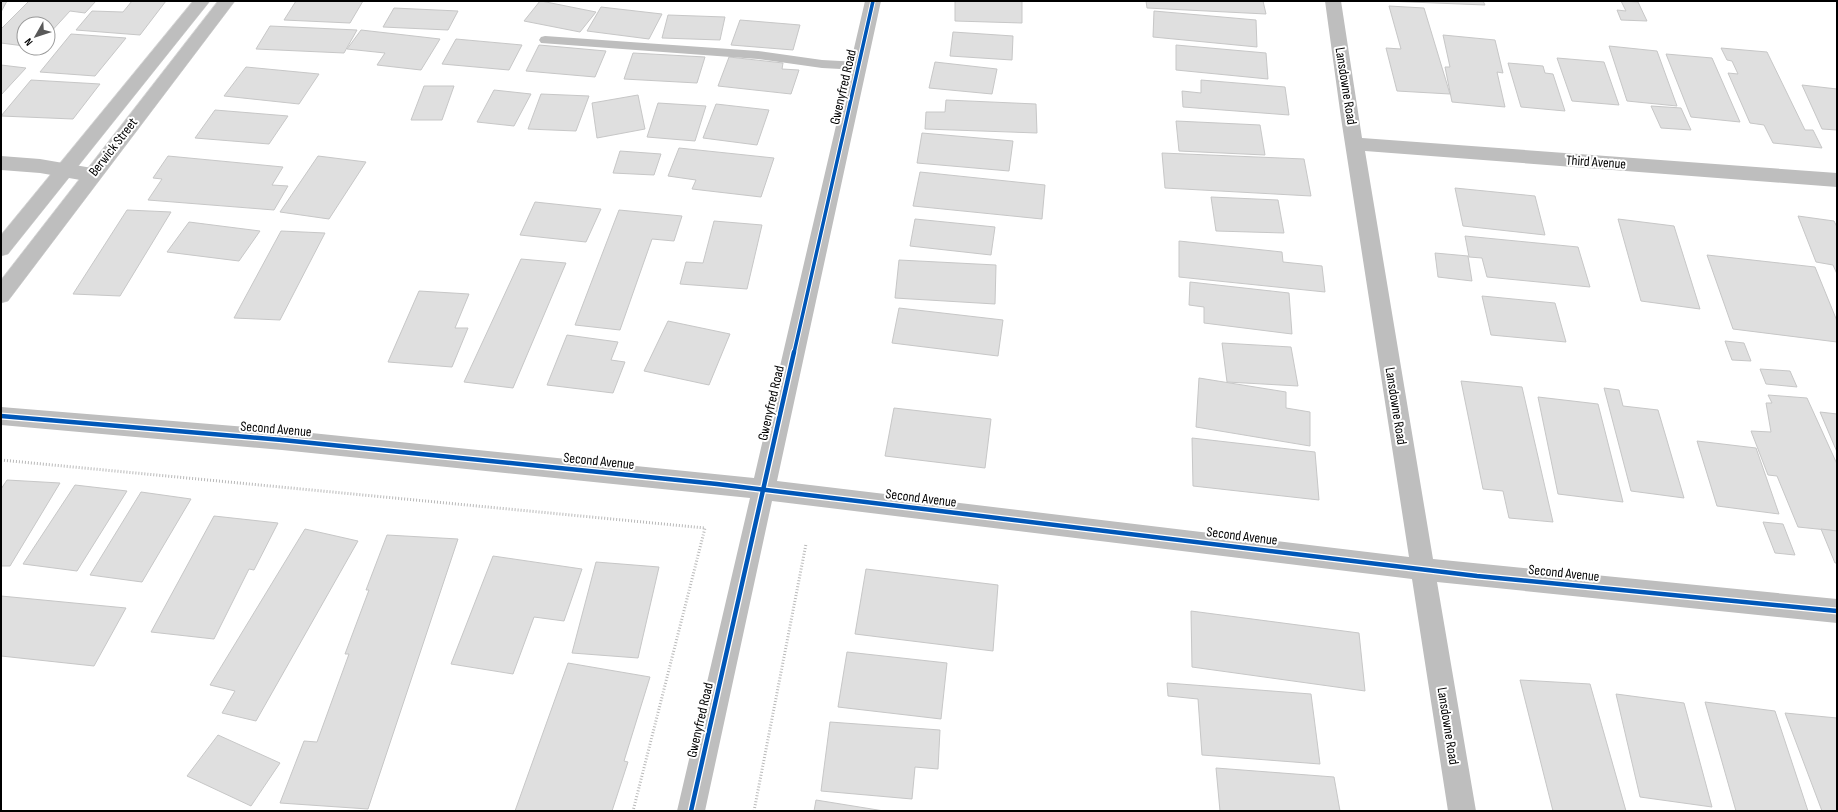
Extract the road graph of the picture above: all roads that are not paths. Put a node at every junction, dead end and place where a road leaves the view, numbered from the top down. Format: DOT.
graph roads {
  1 [pos="202,1"];
  2 [pos="227,1"];
  3 [pos="873,1"];
  4 [pos="1333,1"];
  5 [pos="545,40"];
  6 [pos="859,66"];
  7 [pos="1355,144"];
  8 [pos="1,163"];
  9 [pos="64,170"];
  10 [pos="92,175"];
  11 [pos="1837,180"];
  12 [pos="1,249"];
  13 [pos="1,295"];
  14 [pos="1,416"];
  15 [pos="762,490"];
  16 [pos="1422,568"];
  17 [pos="1837,611"];
  18 [pos="691,811"];
  19 [pos="1462,811"];
  1 -- 9 [label="street, Berwick Street"];
  2 -- 10 [label="street, Berwick Street"];
  3 -- 6 [label="street, Gwenyfred Road"];
  4 -- 7 [label="street, Lansdowne Road"];
  5 -- 6 [label="lane"];
  6 -- 15 [label="street, Gwenyfred Road"];
  7 -- 11 [label="street, Third Avenue"];
  7 -- 16 [label="street, Lansdowne Road"];
  8 -- 9 [label="street"];
  9 -- 10 [label="street"];
  9 -- 12 [label="street, Berwick Street"];
  10 -- 13 [label="street, Berwick Street"];
  14 -- 15 [label="street, Second Avenue"];
  15 -- 16 [label="street, Second Avenue"];
  15 -- 18 [label="street, Gwenyfred Road"];
  16 -- 17 [label="street, Second Avenue"];
  16 -- 19 [label="street, Lansdowne Road"];
}
